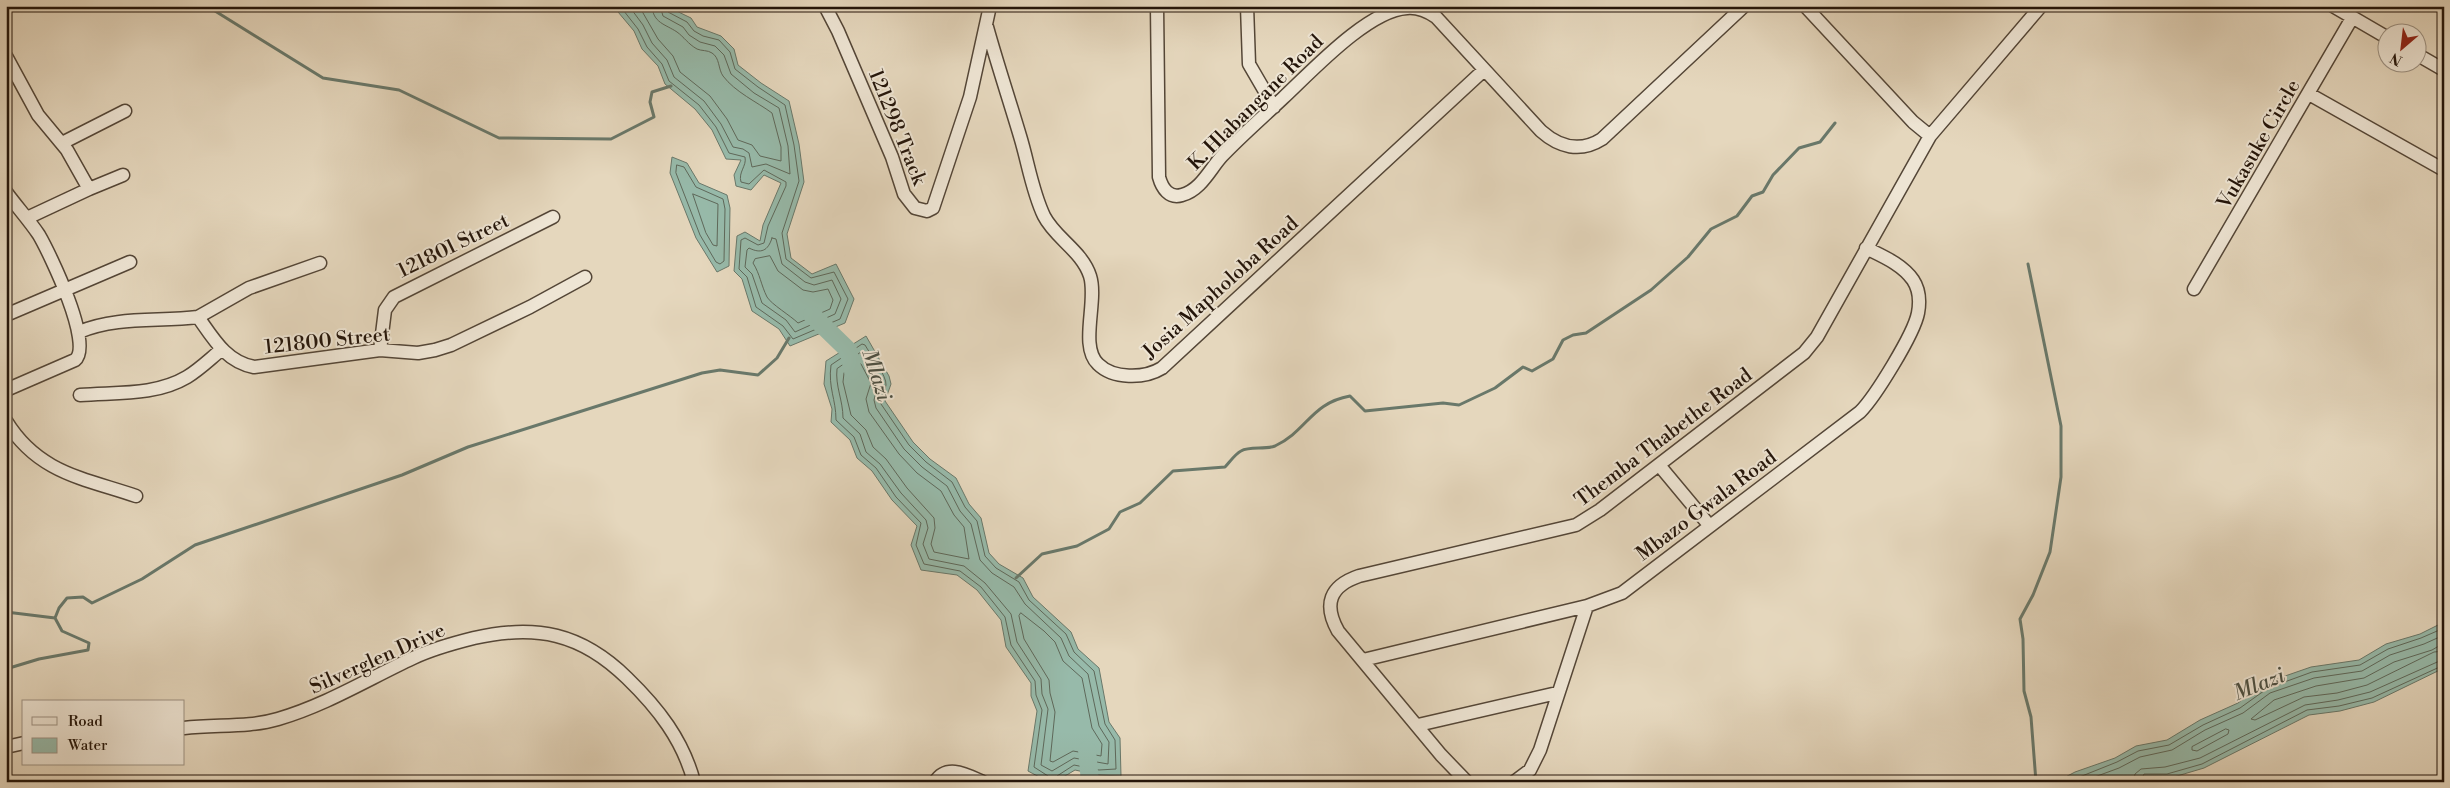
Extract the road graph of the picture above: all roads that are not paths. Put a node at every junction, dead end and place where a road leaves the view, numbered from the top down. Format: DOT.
graph roads {
  1 [pos="824,6"];
  2 [pos="990,6"];
  3 [pos="1157,6"];
  4 [pos="1247,6"];
  5 [pos="1744,6"];
  6 [pos="1805,6"];
  7 [pos="2041,6"];
  8 [pos="2333,6"];
  9 [pos="2352,18"];
  10 [pos="987,27"];
  11 [pos="2378,32"];
  12 [pos="6,56"];
  13 [pos="2428,61"];
  14 [pos="1484,70"];
  15 [pos="2444,70"];
  16 [pos="2308,94"];
  17 [pos="1274,107"];
  18 [pos="125,111"];
  19 [pos="1930,136"];
  20 [pos="62,143"];
  21 [pos="2444,170"];
  22 [pos="123,175"];
  23 [pos="89,189"];
  24 [pos="6,192"];
  25 [pos="553,217"];
  26 [pos="27,218"];
  27 [pos="1866,248"];
  28 [pos="130,262"];
  29 [pos="320,263"];
  30 [pos="585,277"];
  31 [pos="2194,289"];
  32 [pos="64,290"];
  33 [pos="6,314"];
  34 [pos="198,317"];
  35 [pos="79,332"];
  36 [pos="221,350"];
  37 [pos="380,350"];
  38 [pos="6,390"];
  39 [pos="80,395"];
  40 [pos="6,422"];
  41 [pos="1659,465"];
  42 [pos="136,496"];
  43 [pos="1709,525"];
  44 [pos="1587,606"];
  45 [pos="1364,660"];
  46 [pos="1557,694"];
  47 [pos="1418,726"];
  48 [pos="185,728"];
  49 [pos="22,743"];
  50 [pos="6,747"];
  51 [pos="694,782"];
  52 [pos="935,782"];
  53 [pos="983,782"];
  54 [pos="1467,782"];
  55 [pos="1514,782"];
  1 -- 10 [label="street, 121298 Track"];
  2 -- 10 [label="street, Josia Mapholoba Road"];
  3 -- 17 [label="street, K. Hlabangane Road"];
  4 -- 17 [label="street"];
  5 -- 14 [label="street, K. Hlabangane Road"];
  6 -- 19 [label="street"];
  7 -- 19 [label="street, Themba Thabethe Road"];
  8 -- 9 [label="street"];
  9 -- 11 [label="street"];
  9 -- 16 [label="street, Vukasuke Circle"];
  10 -- 14 [label="street, Josia Mapholoba Road"];
  12 -- 20 [label="street"];
  13 -- 15 [label="street"];
  14 -- 17 [label="street, K. Hlabangane Road"];
  16 -- 21 [label="street"];
  16 -- 31 [label="street, Vukasuke Circle"];
  18 -- 20 [label="street"];
  19 -- 27 [label="street, Themba Thabethe Road"];
  20 -- 23 [label="street"];
  22 -- 23 [label="street"];
  23 -- 26 [label="street"];
  24 -- 26 [label="street"];
  25 -- 37 [label="street, 121801 Street"];
  26 -- 32 [label="street"];
  27 -- 41 [label="street, Themba Thabethe Road"];
  27 -- 43 [label="street, Mbazo Gwala Road"];
  28 -- 32 [label="street"];
  29 -- 34 [label="street"];
  30 -- 37 [label="street, 121800 Street"];
  32 -- 33 [label="street"];
  32 -- 35 [label="street"];
  34 -- 35 [label="street"];
  34 -- 36 [label="street, 121800 Street"];
  35 -- 38 [label="street"];
  36 -- 37 [label="street, 121800 Street"];
  36 -- 39 [label="street"];
  40 -- 42 [label="street"];
  41 -- 43 [label="street"];
  41 -- 45 [label="street, Themba Thabethe Road"];
  43 -- 44 [label="street, Mbazo Gwala Road"];
  44 -- 45 [label="street, Mbazo Gwala Road"];
  44 -- 46 [label="street"];
  45 -- 47 [label="street, Themba Thabethe Road"];
  46 -- 47 [label="street"];
  46 -- 55 [label="street"];
  47 -- 54 [label="street, Themba Thabethe Road"];
  48 -- 51 [label="street, Silverglen Drive"];
  49 -- 50 [label="street"];
  52 -- 53 [label="street"];
}
